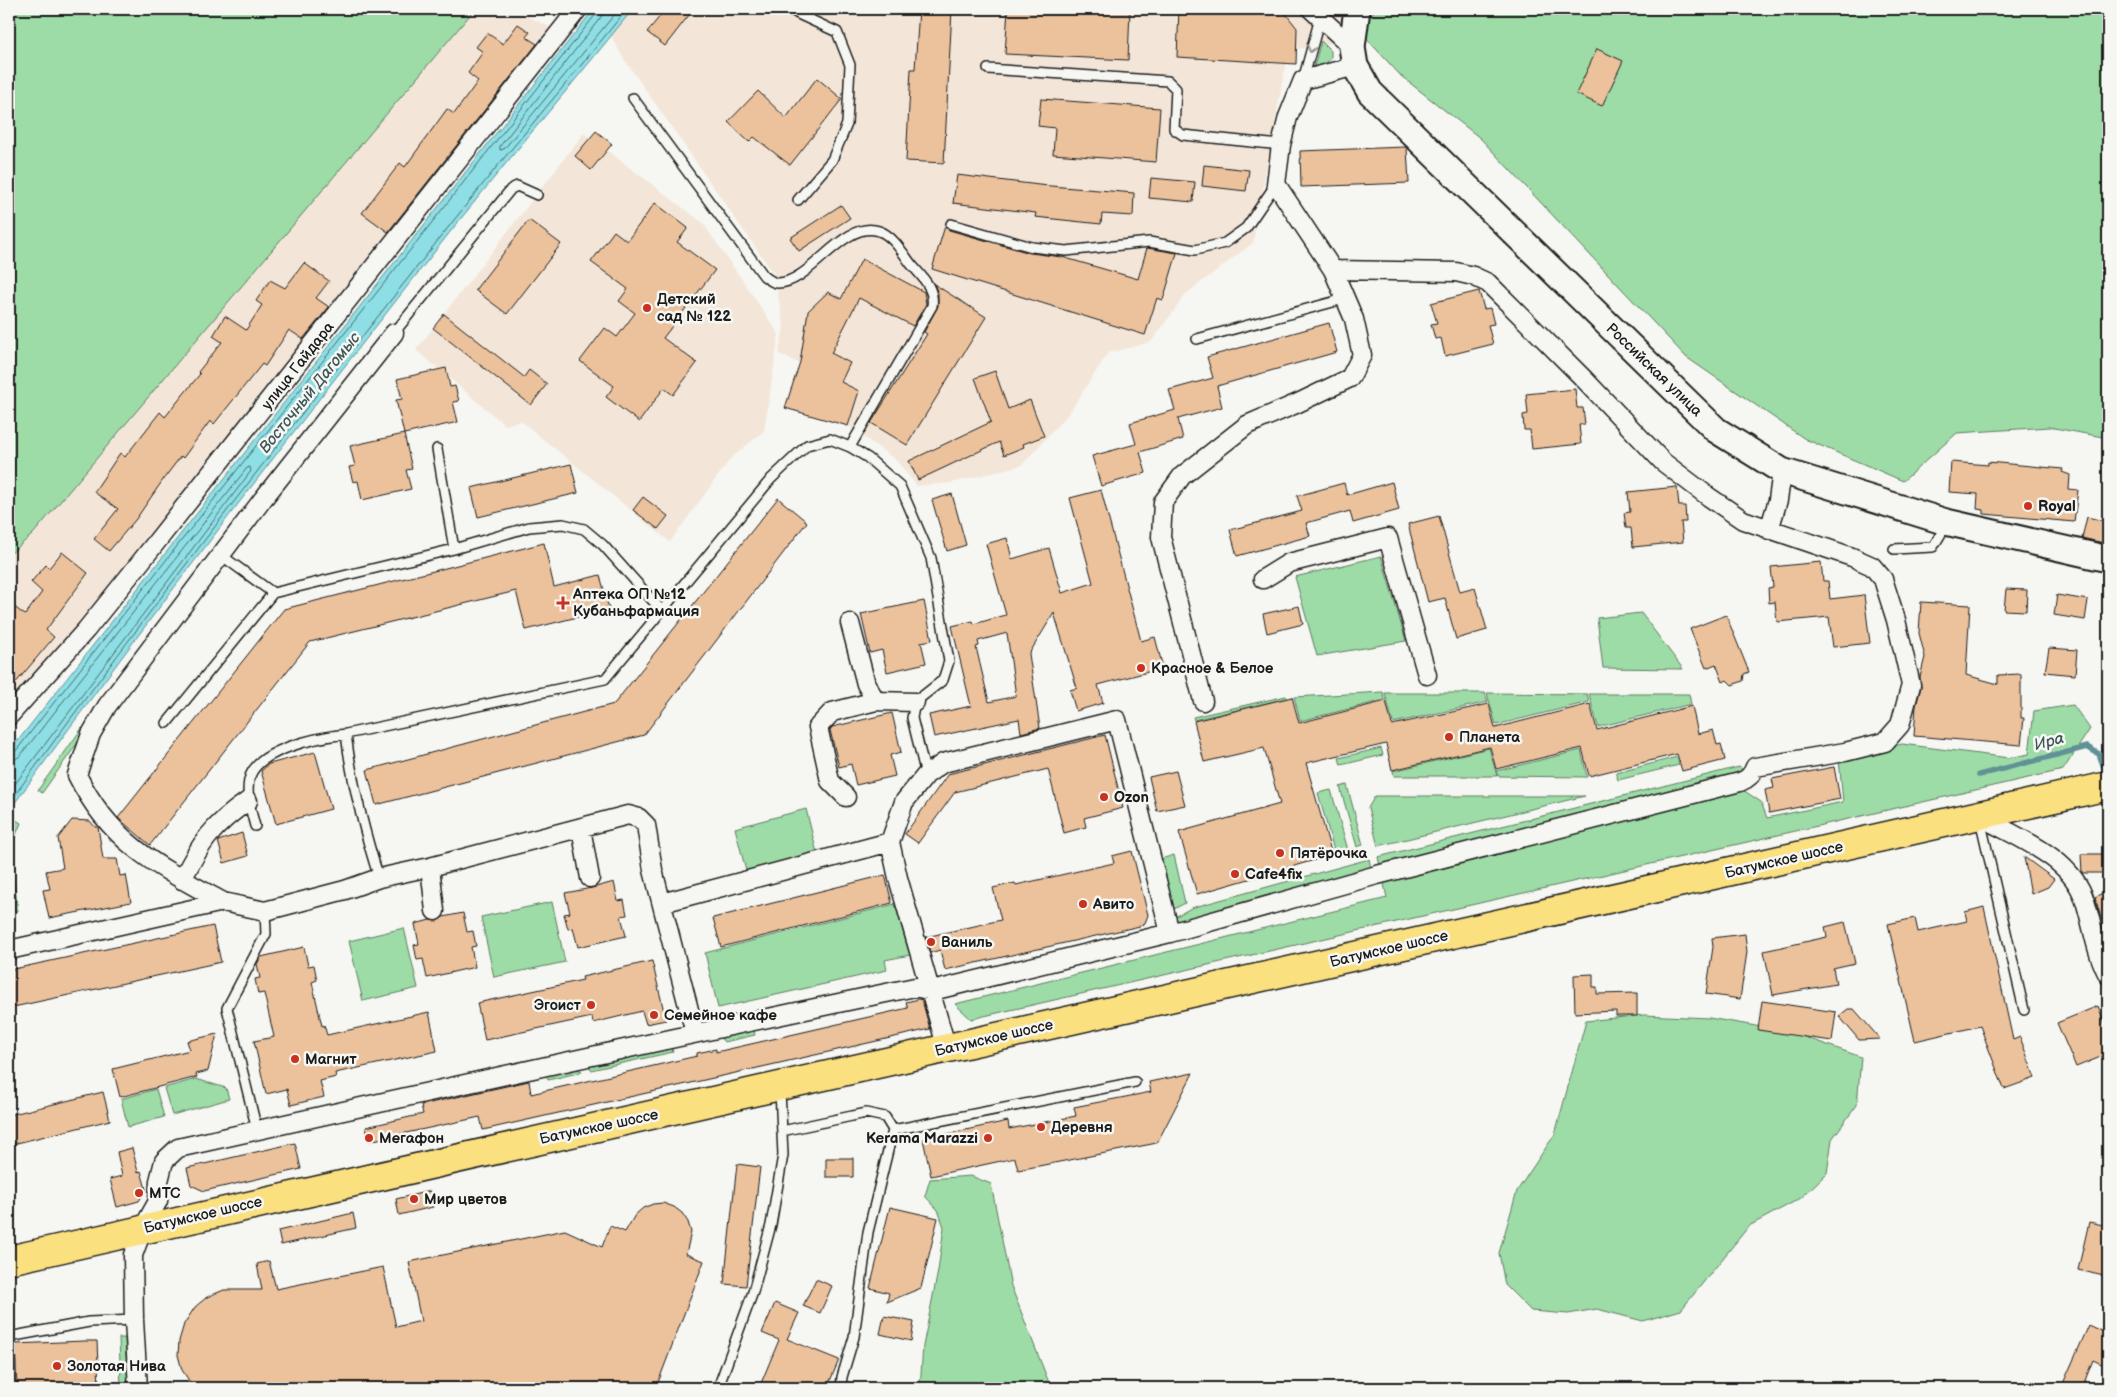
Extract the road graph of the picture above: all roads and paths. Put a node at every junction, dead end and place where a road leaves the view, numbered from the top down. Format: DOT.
graph roads {
  1 [pos="578,9"];
  2 [pos="791,9"];
  3 [pos="1357,9"];
  4 [pos="1315,14"];
  5 [pos="1354,56"];
  6 [pos="988,70"];
  7 [pos="1303,80"];
  8 [pos="634,98"];
  9 [pos="1281,145"];
  10 [pos="1276,184"];
  11 [pos="537,195"];
  12 [pos="798,200"];
  13 [pos="952,224"];
  14 [pos="1333,270"];
  15 [pos="1344,299"];
  16 [pos="394,333"];
  17 [pos="1197,339"];
  18 [pos="850,446"];
  19 [pos="437,449"];
  20 [pos="1782,472"];
  21 [pos="1946,522"];
  22 [pos="1769,530"];
  23 [pos="454,549"];
  24 [pos="1894,549"];
  25 [pos="221,555"];
  26 [pos="2108,559"];
  27 [pos="1263,579"];
  28 [pos="273,593"];
  29 [pos="662,611"];
  30 [pos="850,623"];
  31 [pos="1426,675"];
  32 [pos="876,701"];
  33 [pos="1203,701"];
  34 [pos="915,702"];
  35 [pos="9,716"];
  36 [pos="167,723"];
  37 [pos="346,734"];
  38 [pos="926,775"];
  39 [pos="2108,786"];
  40 [pos="846,796"];
  41 [pos="248,800"];
  42 [pos="1979,816"];
  43 [pos="255,826"];
  44 [pos="581,828"];
  45 [pos="890,842"];
  46 [pos="430,867"];
  47 [pos="379,878"];
  48 [pos="590,878"];
  49 [pos="182,880"];
  50 [pos="223,902"];
  51 [pos="662,903"];
  52 [pos="265,911"];
  53 [pos="435,911"];
  54 [pos="1170,933"];
  55 [pos="9,950"];
  56 [pos="2108,974"];
  57 [pos="932,991"];
  58 [pos="2024,1010"];
  59 [pos="694,1033"];
  60 [pos="947,1048"];
  61 [pos="1135,1082"];
  62 [pos="780,1087"];
  63 [pos="257,1130"];
  64 [pos="893,1130"];
  65 [pos="782,1131"];
  66 [pos="143,1228"];
  67 [pos="9,1260"];
  68 [pos="134,1320"];
  69 [pos="9,1337"];
  70 [pos="138,1388"];
  71 [pos="718,1388"];
  72 [pos="841,1388"];
  1 -- 35 [label="street, улица Гайдара"];
  2 -- 12 [label="lane"];
  3 -- 5 [label="main road"];
  4 -- 5 [label="street, Российская улица"];
  4 -- 7 [label="lane, one-way"];
  5 -- 7 [label="street"];
  5 -- 20 [label="main road, Российская улица"];
  6 -- 9 [label="lane"];
  7 -- 9 [label="street"];
  8 -- 18 [label="lane"];
  9 -- 10 [label="street"];
  10 -- 13 [label="lane"];
  10 -- 14 [label="street"];
  11 -- 16 [label="lane"];
  14 -- 15 [label="street"];
  14 -- 22 [label="street"];
  15 -- 17 [label="lane"];
  15 -- 33 [label="street"];
  16 -- 25 [label="street"];
  18 -- 29 [label="lane"];
  18 -- 34 [label="lane"];
  19 -- 23 [label="lane"];
  20 -- 21 [label="main road, Российская улица"];
  20 -- 22 [label="street"];
  21 -- 24 [label="lane"];
  21 -- 26 [label="main road, Российская улица"];
  22 -- 54 [label="street"];
  23 -- 28 [label="lane"];
  23 -- 29 [label="lane"];
  25 -- 28 [label="lane"];
  25 -- 49 [label="street"];
  27 -- 31 [label="street"];
  28 -- 36 [label="lane"];
  29 -- 37 [label="lane"];
  30 -- 32 [label="street"];
  32 -- 34 [label="street"];
  32 -- 40 [label="street"];
  34 -- 38 [label="lane"];
  37 -- 41 [label="lane"];
  37 -- 47 [label="lane"];
  38 -- 45 [label="street"];
  38 -- 54 [label="street"];
  39 -- 42 [label="highway, Батумское шоссе"];
  41 -- 43 [label="lane"];
  41 -- 49 [label="street"];
  42 -- 56 [label="street"];
  42 -- 58 [label="lane"];
  42 -- 60 [label="highway, Батумское шоссе"];
  44 -- 46 [label="street"];
  44 -- 48 [label="street"];
  44 -- 51 [label="street"];
  45 -- 51 [label="street"];
  45 -- 57 [label="street"];
  46 -- 47 [label="street"];
  46 -- 53 [label="street"];
  47 -- 52 [label="street"];
  49 -- 50 [label="street"];
  50 -- 52 [label="street"];
  50 -- 55 [label="street"];
  51 -- 59 [label="street"];
  52 -- 63 [label="lane"];
  54 -- 57 [label="street"];
  57 -- 59 [label="street"];
  57 -- 60 [label="street"];
  59 -- 63 [label="street"];
  60 -- 62 [label="highway, Батумское шоссе"];
  61 -- 64 [label="lane"];
  62 -- 65 [label="lane"];
  62 -- 66 [label="highway, Батумское шоссе"];
  63 -- 66 [label="street"];
  64 -- 65 [label="lane"];
  64 -- 72 [label="lane"];
  65 -- 71 [label="lane"];
  66 -- 67 [label="highway, Батумское шоссе"];
  66 -- 68 [label="street"];
  68 -- 69 [label="lane"];
  68 -- 70 [label="street"];
}
